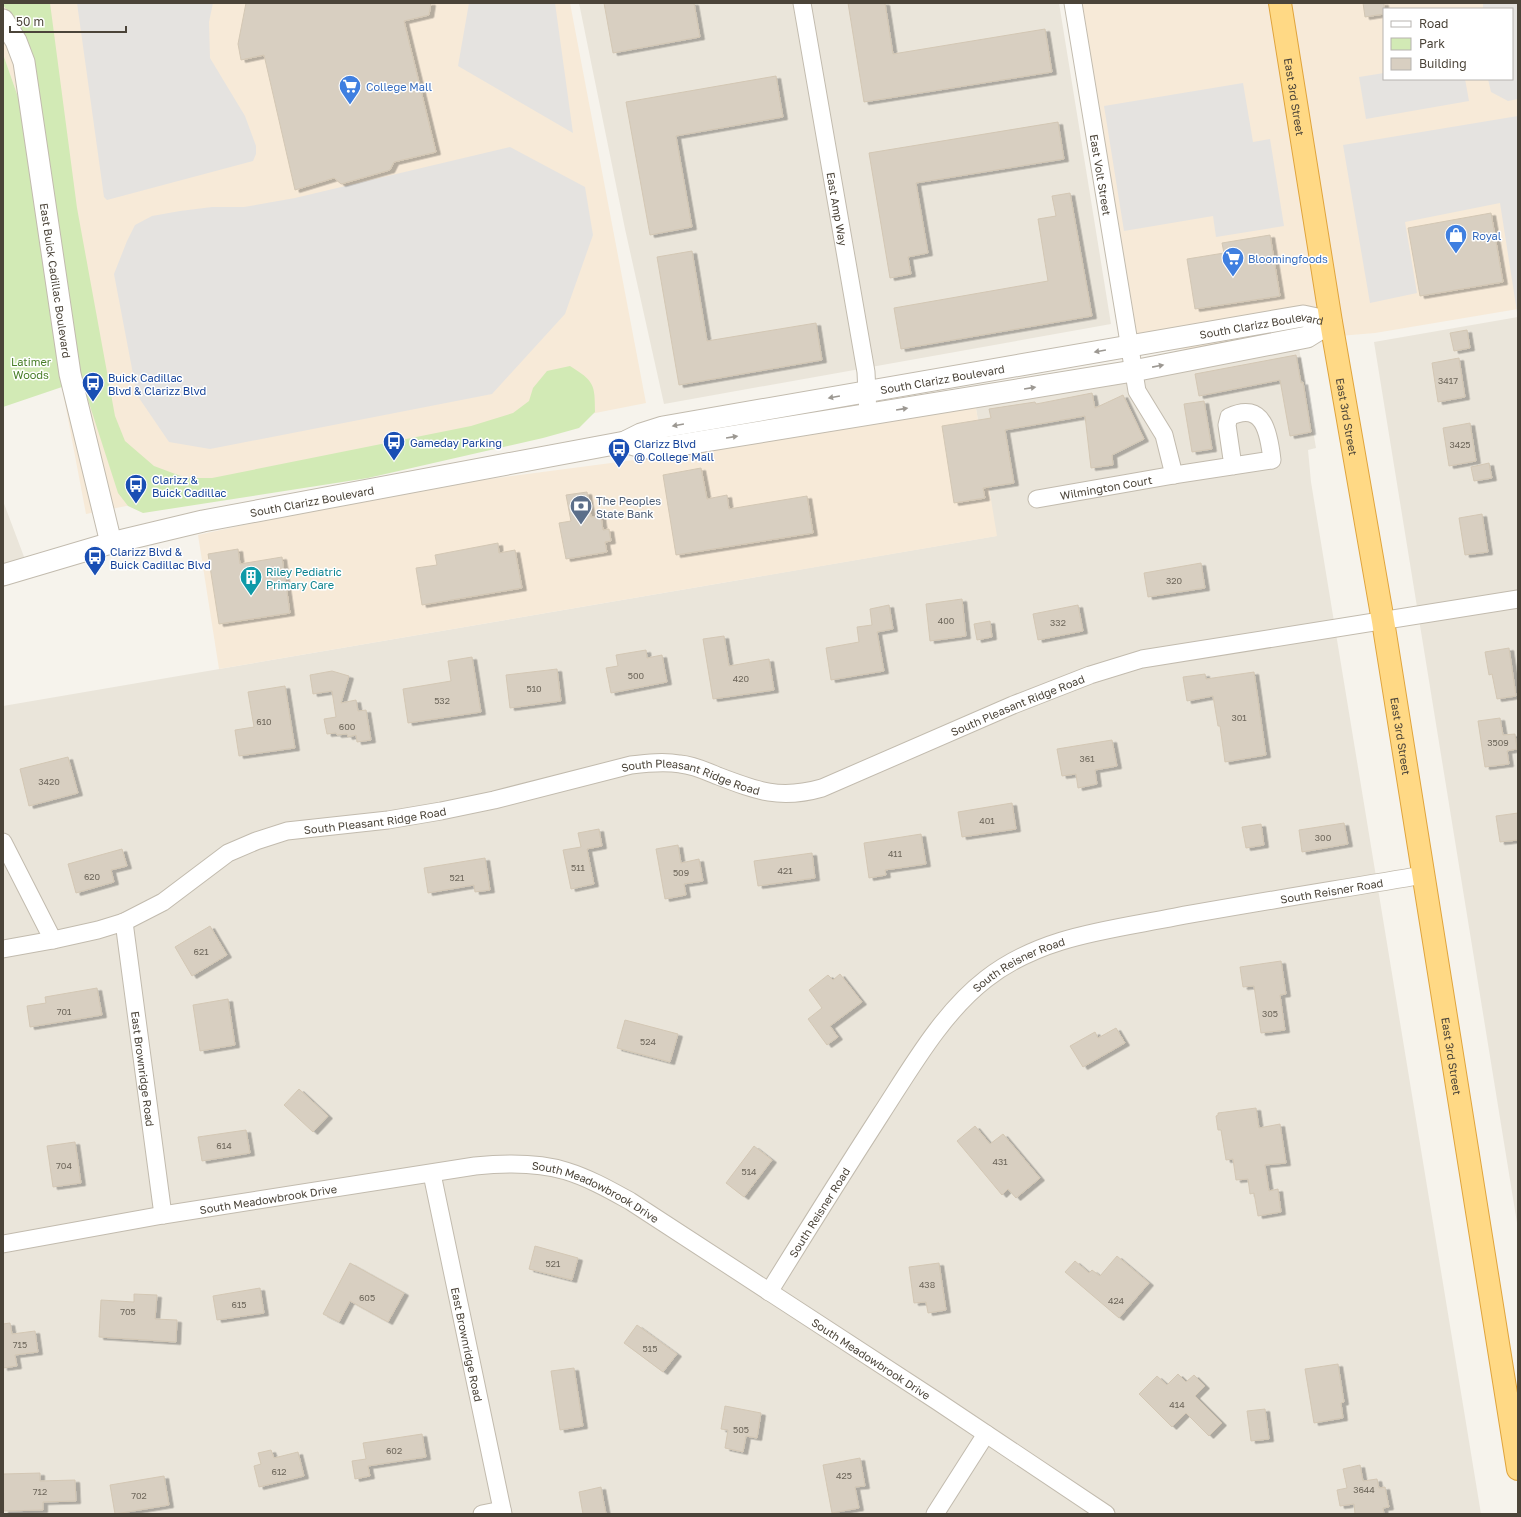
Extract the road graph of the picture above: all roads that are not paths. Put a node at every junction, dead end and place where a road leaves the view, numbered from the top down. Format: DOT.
graph roads {
  1 [pos="802,3"];
  2 [pos="1073,3"];
  3 [pos="1280,3"];
  4 [pos="3,20"];
  5 [pos="1331,322"];
  6 [pos="1130,346"];
  7 [pos="1133,371"];
  8 [pos="868,391"];
  9 [pos="868,415"];
  10 [pos="625,442"];
  11 [pos="1233,466"];
  12 [pos="1174,475"];
  13 [pos="1038,499"];
  14 [pos="111,542"];
  15 [pos="3,575"];
  16 [pos="1518,599"];
  17 [pos="1383,621"];
  18 [pos="3,842"];
  19 [pos="1423,875"];
  20 [pos="124,922"];
  21 [pos="53,940"];
  22 [pos="3,949"];
  23 [pos="432,1174"];
  24 [pos="163,1216"];
  25 [pos="3,1244"];
  26 [pos="769,1292"];
  27 [pos="986,1434"];
  28 [pos="1518,1469"];
  29 [pos="503,1512"];
  30 [pos="482,1514"];
  31 [pos="935,1514"];
  32 [pos="1106,1514"];
  1 -- 8 [label="street, East Amp Way"];
  2 -- 6 [label="street, East Volt Street"];
  3 -- 5 [label="highway, East 3rd Street"];
  4 -- 14 [label="street, East Buick Cadillac Boulevard"];
  5 -- 6 [label="street, South Clarizz Boulevard"];
  7 -- 5 [label="street, South Clarizz Boulevard, one-way"];
  5 -- 17 [label="highway, East 3rd Street"];
  6 -- 7 [label="street"];
  6 -- 8 [label="street, South Clarizz Boulevard, one-way"];
  9 -- 7 [label="street, South Clarizz Boulevard, one-way"];
  7 -- 12 [label="street"];
  8 -- 9 [label="street, East Amp Way"];
  8 -- 10 [label="street, South Clarizz Boulevard, one-way"];
  10 -- 9 [label="street, South Clarizz Boulevard, one-way"];
  10 -- 14 [label="street, South Clarizz Boulevard"];
  11 -- 12 [label="street, Wilmington Court"];
  12 -- 13 [label="street, Wilmington Court"];
  14 -- 15 [label="street, South Clarizz Boulevard"];
  16 -- 17 [label="street, South Pleasant Ridge Road"];
  17 -- 19 [label="highway, East 3rd Street"];
  17 -- 20 [label="street, South Pleasant Ridge Road"];
  18 -- 21 [label="street"];
  19 -- 26 [label="street, South Reisner Road"];
  19 -- 28 [label="highway, East 3rd Street"];
  20 -- 21 [label="street, South Pleasant Ridge Road"];
  20 -- 24 [label="street, East Brownridge Road"];
  21 -- 22 [label="street, South Pleasant Ridge Road"];
  23 -- 24 [label="street, South Meadowbrook Drive"];
  23 -- 26 [label="street, South Meadowbrook Drive"];
  23 -- 29 [label="street, East Brownridge Road"];
  24 -- 25 [label="street, South Meadowbrook Drive"];
  26 -- 27 [label="street, South Meadowbrook Drive"];
  27 -- 31 [label="street"];
  27 -- 32 [label="street, South Meadowbrook Drive"];
  29 -- 30 [label="street"];
}
